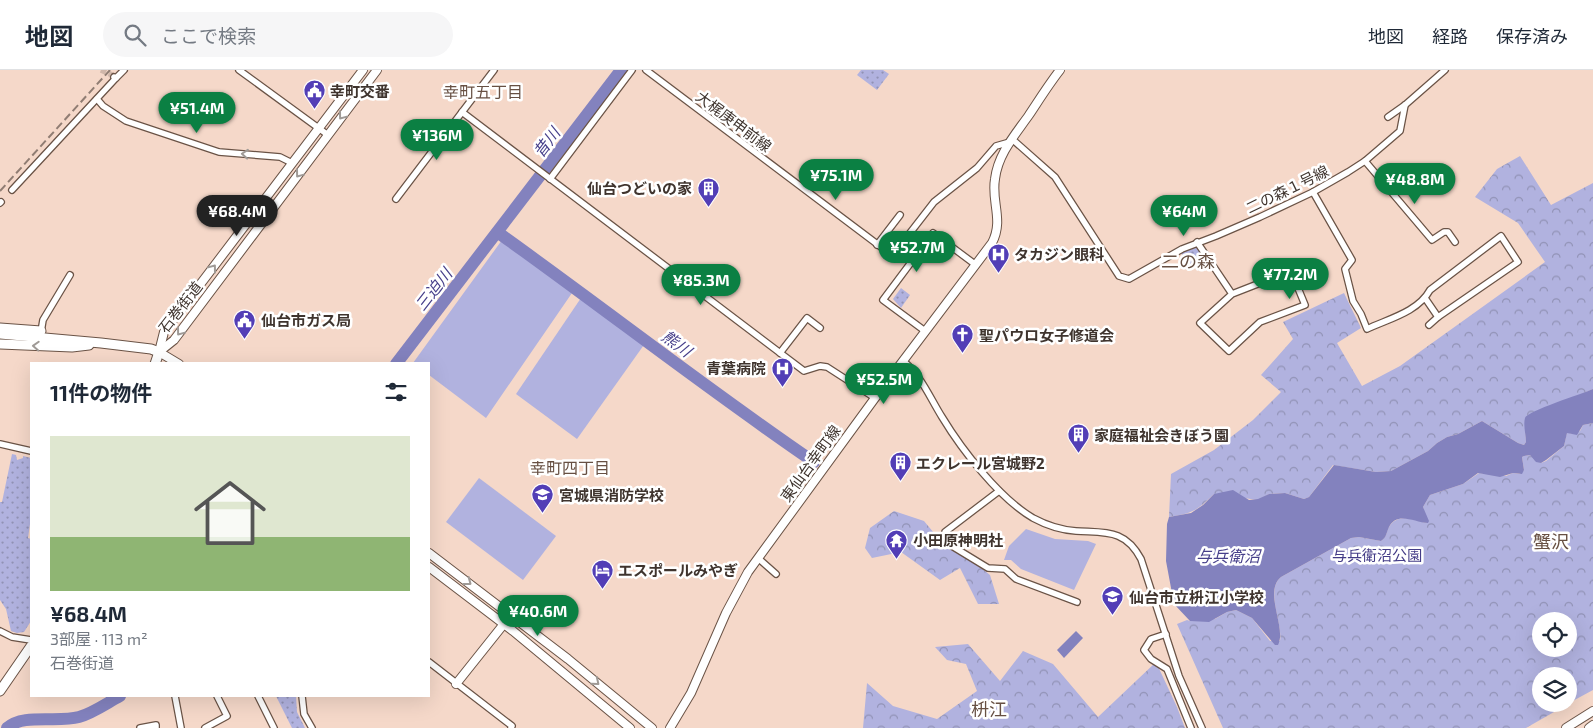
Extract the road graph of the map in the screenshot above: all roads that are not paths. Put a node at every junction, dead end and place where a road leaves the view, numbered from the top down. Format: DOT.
graph roads {
  1 [pos="124,70"];
  2 [pos="239,70"];
  3 [pos="362,70"];
  4 [pos="377,70"];
  5 [pos="494,70"];
  6 [pos="632,70"];
  7 [pos="646,70"];
  8 [pos="1060,70"];
  9 [pos="1445,70"];
  10 [pos="97,98"];
  11 [pos="1405,105"];
  12 [pos="462,112"];
  13 [pos="1388,117"];
  14 [pos="319,128"];
  15 [pos="328,135"];
  16 [pos="1011,140"];
  17 [pos="1365,161"];
  18 [pos="292,163"];
  19 [pos="548,177"];
  20 [pos="12,190"];
  21 [pos="1313,192"];
  22 [pos="396,199"];
  23 [pos="900,215"];
  24 [pos="1197,242"];
  25 [pos="1455,242"];
  26 [pos="878,245"];
  27 [pos="1526,257"];
  28 [pos="1518,262"];
  29 [pos="976,265"];
  30 [pos="70,274"];
  31 [pos="1232,294"];
  32 [pos="1425,298"];
  33 [pos="1438,317"];
  34 [pos="1430,325"];
  35 [pos="0,328"];
  36 [pos="820,328"];
  37 [pos="925,331"];
  38 [pos="0,334"];
  39 [pos="41,334"];
  40 [pos="102,343"];
  41 [pos="0,344"];
  42 [pos="160,352"];
  43 [pos="780,353"];
  44 [pos="903,361"];
  45 [pos="156,362"];
  46 [pos="176,362"];
  47 [pos="875,398"];
  48 [pos="0,444"];
  49 [pos="30,451"];
  50 [pos="999,491"];
  51 [pos="430,554"];
  52 [pos="758,558"];
  53 [pos="430,569"];
  54 [pos="776,574"];
  55 [pos="1076,602"];
  56 [pos="511,615"];
  57 [pos="504,624"];
  58 [pos="0,631"];
  59 [pos="1166,634"];
  60 [pos="30,640"];
  61 [pos="30,647"];
  62 [pos="430,663"];
  63 [pos="456,684"];
  64 [pos="0,691"];
  65 [pos="175,697"];
  66 [pos="218,697"];
  67 [pos="258,697"];
  68 [pos="302,697"];
  69 [pos="1593,711"];
  70 [pos="1593,725"];
  71 [pos="512,727"];
  72 [pos="140,728"];
  73 [pos="156,728"];
  74 [pos="181,728"];
  75 [pos="205,728"];
  76 [pos="274,728"];
  77 [pos="312,728"];
  78 [pos="630,728"];
  79 [pos="652,728"];
  80 [pos="670,728"];
  81 [pos="1191,728"];
  82 [pos="1202,728"];
  83 [pos="1566,728"];
  84 [pos="1589,728"];
  1 -- 10 [label="street"];
  2 -- 14 [label="street"];
  3 -- 14 [label="street, 石巻街道"];
  4 -- 15 [label="street, 石巻街道, one-way"];
  5 -- 12 [label="street"];
  6 -- 19 [label="street"];
  7 -- 26 [label="street, 大梶庚申前線"];
  8 -- 16 [label="street, 東仙台幸町線"];
  9 -- 11 [label="street"];
  18 -- 10 [label="street, one-way"];
  10 -- 20 [label="street"];
  11 -- 13 [label="street"];
  11 -- 17 [label="street, 二の森１号線"];
  12 -- 19 [label="street"];
  12 -- 22 [label="street"];
  14 -- 15 [label="street"];
  14 -- 18 [label="street, 石巻街道"];
  15 -- 42 [label="street, 石巻街道, one-way"];
  16 -- 24 [label="street, 二の森１号線"];
  16 -- 26 [label="street, 大梶庚申前線"];
  16 -- 29 [label="street, 東仙台幸町線"];
  17 -- 21 [label="street, 二の森１号線"];
  17 -- 25 [label="street"];
  42 -- 18 [label="street, 石巻街道, one-way"];
  19 -- 43 [label="street"];
  21 -- 24 [label="street, 二の森１号線"];
  21 -- 32 [label="street"];
  23 -- 26 [label="street"];
  24 -- 31 [label="street"];
  27 -- 28 [label="street"];
  28 -- 32 [label="street"];
  28 -- 33 [label="street"];
  29 -- 37 [label="street, 東仙台幸町線"];
  29 -- 37 [label="street"];
  30 -- 39 [label="street"];
  31 -- 31 [label="street"];
  32 -- 33 [label="street"];
  33 -- 34 [label="street"];
  35 -- 39 [label="main road"];
  36 -- 43 [label="street"];
  37 -- 44 [label="street, 東仙台幸町線"];
  38 -- 39 [label="main road"];
  39 -- 40 [label="main road"];
  40 -- 41 [label="main road, one-way"];
  40 -- 42 [label="main road"];
  42 -- 45 [label="main road"];
  42 -- 46 [label="street"];
  43 -- 47 [label="street"];
  44 -- 47 [label="street, 東仙台幸町線"];
  44 -- 50 [label="street"];
  47 -- 52 [label="street, 東仙台幸町線"];
  48 -- 49 [label="street"];
  50 -- 55 [label="street"];
  50 -- 59 [label="street"];
  51 -- 56 [label="street, one-way"];
  52 -- 54 [label="street"];
  52 -- 80 [label="street, 東仙台幸町線"];
  53 -- 57 [label="street"];
  56 -- 57 [label="street"];
  56 -- 79 [label="street, one-way"];
  57 -- 63 [label="street"];
  57 -- 78 [label="street"];
  58 -- 60 [label="street"];
  59 -- 81 [label="street"];
  59 -- 82 [label="street"];
  61 -- 64 [label="main road"];
  62 -- 63 [label="street"];
  63 -- 71 [label="street"];
  65 -- 74 [label="street"];
  66 -- 75 [label="street"];
  67 -- 76 [label="street"];
  68 -- 77 [label="street"];
  69 -- 83 [label="street"];
  70 -- 84 [label="street"];
  72 -- 73 [label="street"];
}
